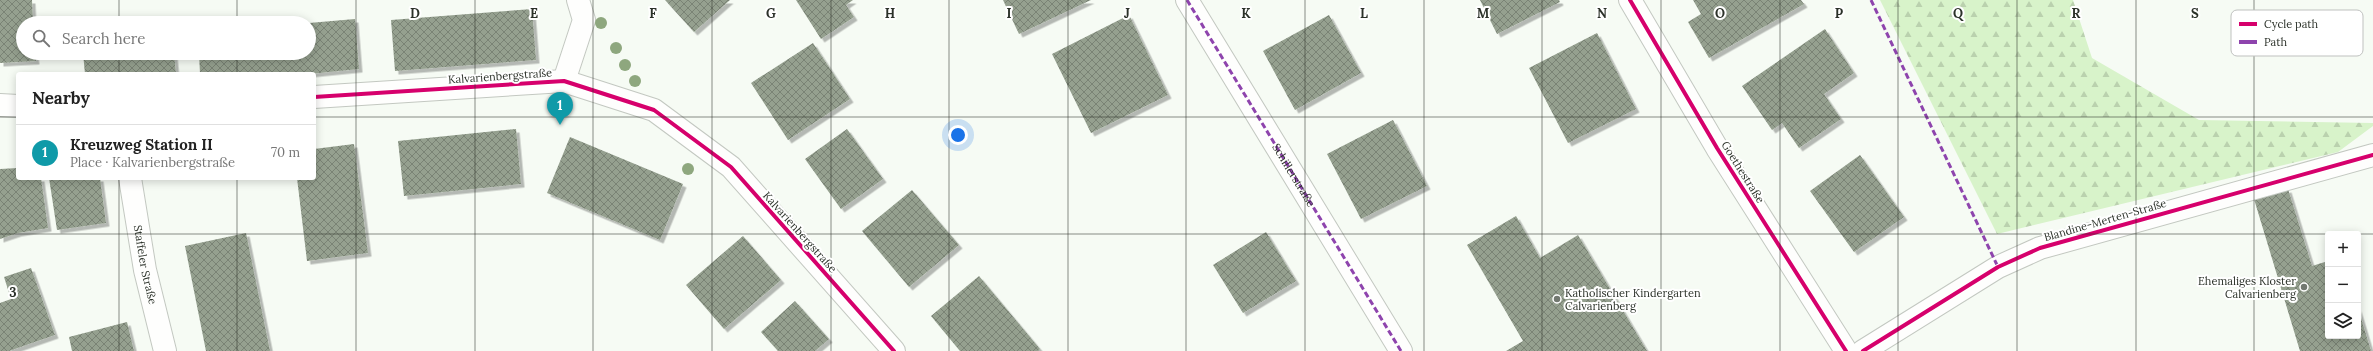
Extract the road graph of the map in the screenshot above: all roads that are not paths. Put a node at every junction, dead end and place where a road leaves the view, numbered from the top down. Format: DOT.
graph roads {
  1 [pos="578,0"];
  2 [pos="1187,0"];
  3 [pos="1630,0"];
  4 [pos="564,81"];
  5 [pos="316,97"];
  6 [pos="0,105"];
  7 [pos="16,106"];
  8 [pos="2373,155"];
  9 [pos="130,180"];
  10 [pos="165,351"];
  11 [pos="894,351"];
  12 [pos="1401,351"];
  13 [pos="1846,351"];
  14 [pos="1863,351"];
  1 -- 4 [label="street"];
  2 -- 12 [label="street, Schillerstraße"];
  3 -- 13 [label="street, Goethestraße"];
  4 -- 5 [label="street, Kalvarienbergstraße"];
  4 -- 11 [label="street, Kalvarienbergstraße"];
  6 -- 7 [label="street"];
  8 -- 14 [label="street, Blandine-Merten-Straße"];
  9 -- 10 [label="street, Staffeler Straße"];
}
